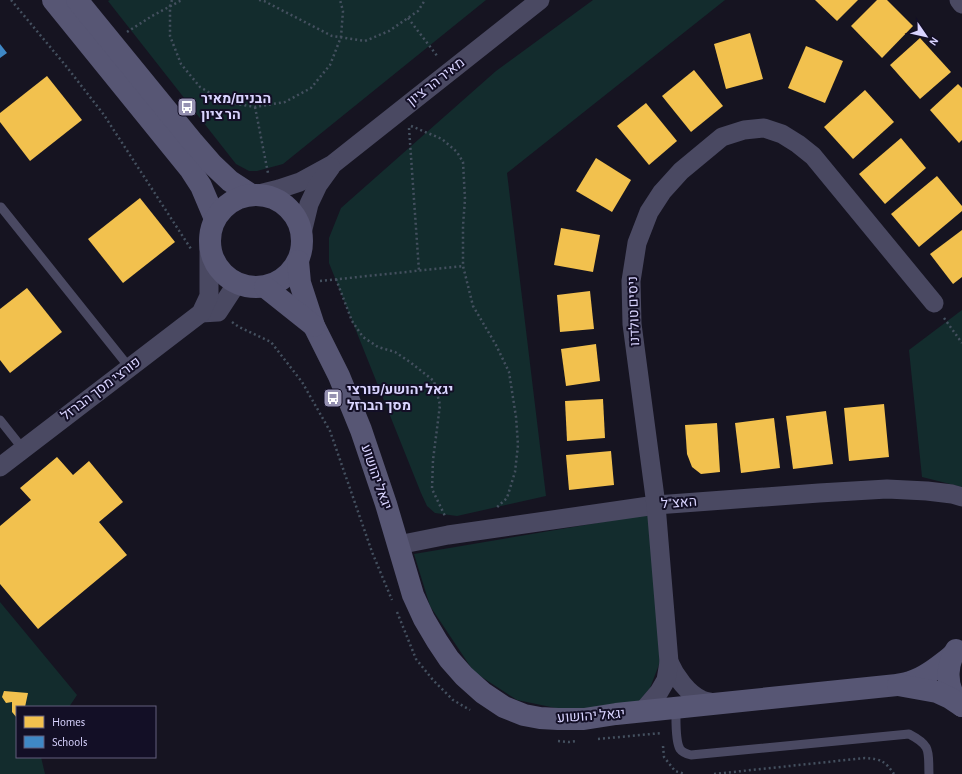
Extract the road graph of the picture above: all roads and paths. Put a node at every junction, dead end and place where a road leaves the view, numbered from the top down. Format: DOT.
graph roads {
  1 [pos="11,0"];
  2 [pos="53,0"];
  3 [pos="77,0"];
  4 [pos="172,0"];
  5 [pos="183,0"];
  6 [pos="259,0"];
  7 [pos="340,0"];
  8 [pos="425,0"];
  9 [pos="540,0"];
  10 [pos="959,0"];
  11 [pos="962,4"];
  12 [pos="170,6"];
  13 [pos="408,18"];
  14 [pos="341,37"];
  15 [pos="112,42"];
  16 [pos="449,72"];
  17 [pos="255,107"];
  18 [pos="333,164"];
  19 [pos="260,193"];
  20 [pos="1,207"];
  21 [pos="212,228"];
  22 [pos="302,233"];
  23 [pos="193,253"];
  24 [pos="298,261"];
  25 [pos="463,266"];
  26 [pos="419,271"];
  27 [pos="336,279"];
  28 [pos="237,283"];
  29 [pos="300,283"];
  30 [pos="265,286"];
  31 [pos="934,303"];
  32 [pos="201,313"];
  33 [pos="314,326"];
  34 [pos="962,343"];
  35 [pos="129,367"];
  36 [pos="0,420"];
  37 [pos="23,449"];
  38 [pos="0,467"];
  39 [pos="962,497"];
  40 [pos="656,505"];
  41 [pos="472,531"];
  42 [pos="398,545"];
  43 [pos="957,649"];
  44 [pos="669,662"];
  45 [pos="897,685"];
  46 [pos="718,704"];
  47 [pos="962,706"];
  48 [pos="676,708"];
  49 [pos="642,712"];
  50 [pos="714,774"];
  51 [pos="894,774"];
  52 [pos="929,774"];
  1 -- 23 [label="path"];
  2 -- 21 [label="street"];
  3 -- 15 [label="street"];
  4 -- 12 [label="path"];
  5 -- 12 [label="path"];
  6 -- 14 [label="path"];
  7 -- 14 [label="path"];
  8 -- 13 [label="path"];
  9 -- 16 [label="street, מאיר הר ציון"];
  10 -- 11 [label="street"];
  12 -- 15 [label="path"];
  12 -- 17 [label="path"];
  13 -- 14 [label="path"];
  13 -- 16 [label="path"];
  14 -- 17 [label="path"];
  15 -- 19 [label="street"];
  16 -- 18 [label="street, מאיר הר ציון"];
  17 -- 19 [label="path"];
  18 -- 19 [label="street, מאיר הר ציון"];
  18 -- 22 [label="street, מאיר הר ציון"];
  19 -- 21 [label="street"];
  19 -- 22 [label="street"];
  20 -- 35 [label="lane"];
  21 -- 28 [label="street"];
  21 -- 32 [label="street, פורצי מסך הברזל"];
  22 -- 24 [label="street"];
  24 -- 29 [label="street, יגאל יהושוע"];
  24 -- 30 [label="street"];
  25 -- 26 [label="path"];
  25 -- 26 [label="path"];
  25 -- 41 [label="path"];
  26 -- 27 [label="path"];
  27 -- 29 [label="path"];
  27 -- 41 [label="path"];
  28 -- 30 [label="street"];
  28 -- 32 [label="street, פורצי מסך הברזל"];
  29 -- 33 [label="street, יגאל יהושוע"];
  30 -- 33 [label="street, יגאל יהושוע"];
  31 -- 34 [label="path"];
  31 -- 40 [label="street, ניסים טולדנו"];
  32 -- 35 [label="street, פורצי מסך הברזל"];
  33 -- 42 [label="street, יגאל יהושוע"];
  35 -- 37 [label="street, פורצי מסך הברזל"];
  36 -- 37 [label="lane"];
  37 -- 38 [label="street, פורצי מסך הברזל"];
  39 -- 40 [label="street, האצ\"ל"];
  40 -- 41 [label="street, האצ\"ל"];
  40 -- 44 [label="street, ניסים טולדנו"];
  41 -- 42 [label="street, האצ\"ל"];
  42 -- 49 [label="street, יגאל יהושוע"];
  43 -- 45 [label="street, יגאל יהושוע"];
  43 -- 47 [label="street"];
  44 -- 46 [label="street, ניסים טולדנו"];
  44 -- 49 [label="street, ניסים טולדנו"];
  45 -- 46 [label="street, יגאל יהושוע"];
  45 -- 47 [label="street, יגאל יהושוע"];
  46 -- 48 [label="street, יגאל יהושוע"];
  48 -- 49 [label="street, יגאל יהושוע"];
  48 -- 52 [label="lane"];
  50 -- 51 [label="path"];
}
